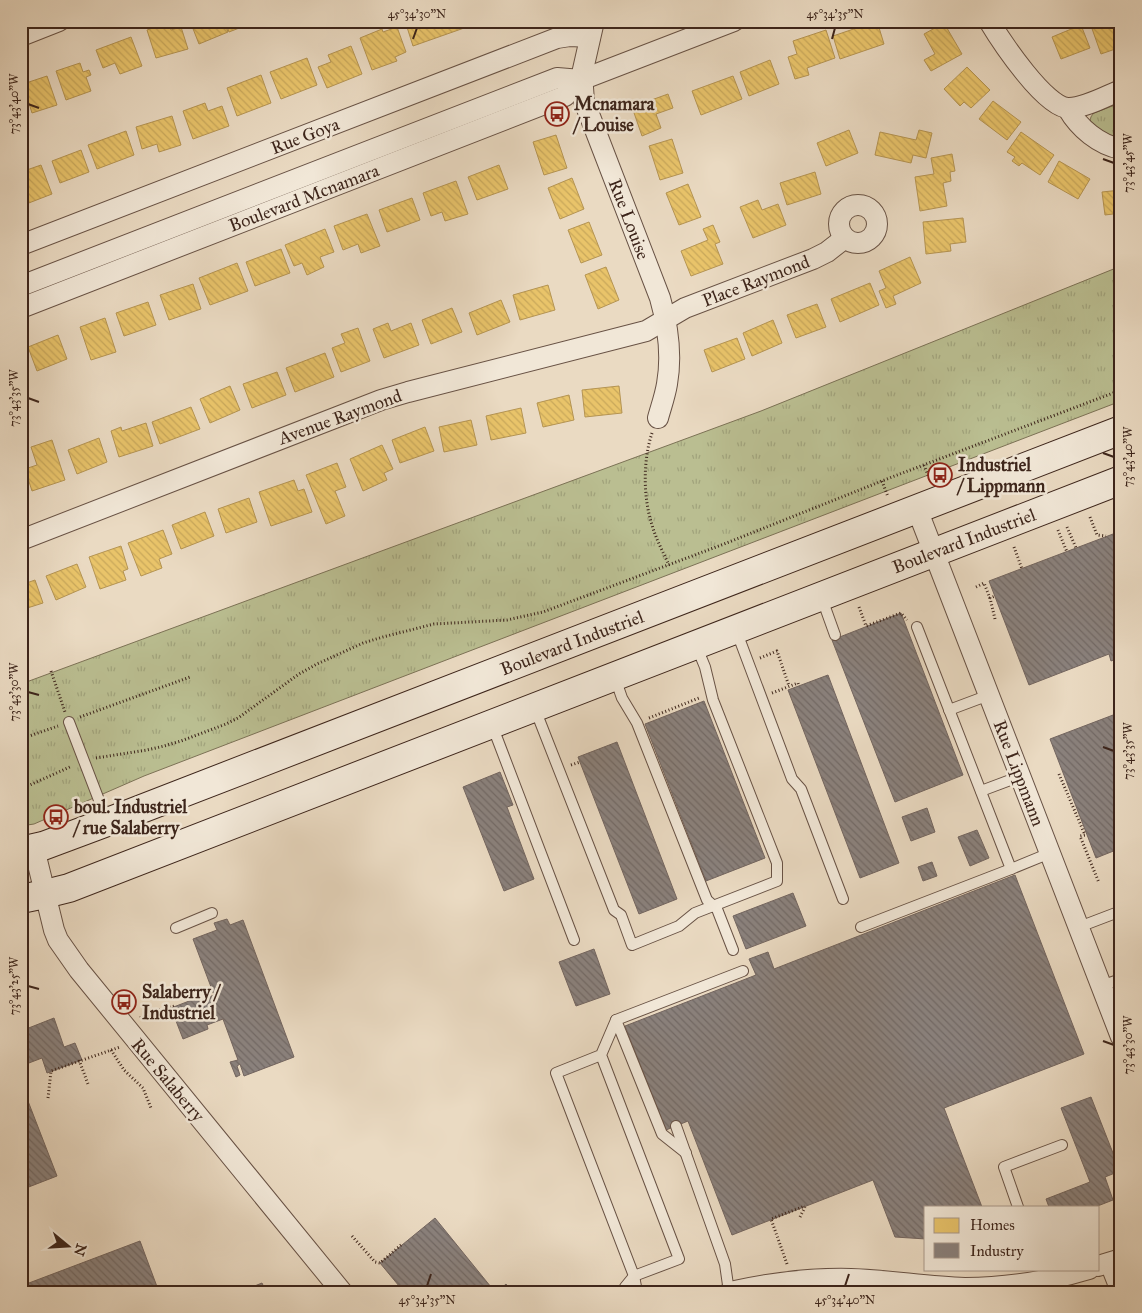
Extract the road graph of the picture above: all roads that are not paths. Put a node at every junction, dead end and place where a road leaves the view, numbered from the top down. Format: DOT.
graph roads {
  1 [pos="59,21"];
  2 [pos="734,21"];
  3 [pos="989,21"];
  4 [pos="592,29"];
  5 [pos="21,36"];
  6 [pos="581,80"];
  7 [pos="1121,90"];
  8 [pos="1068,108"];
  9 [pos="1121,149"];
  10 [pos="845,238"];
  11 [pos="21,245"];
  12 [pos="21,286"];
  13 [pos="21,308"];
  14 [pos="665,320"];
  15 [pos="658,418"];
  16 [pos="1121,430"];
  17 [pos="1121,480"];
  18 [pos="917,509"];
  19 [pos="21,540"];
  20 [pos="933,553"];
  21 [pos="821,596"];
  22 [pos="913,625"];
  23 [pos="735,630"];
  24 [pos="835,635"];
  25 [pos="696,645"];
  26 [pos="614,677"];
  27 [pos="989,695"];
  28 [pos="534,708"];
  29 [pos="950,710"];
  30 [pos="69,722"];
  31 [pos="492,724"];
  32 [pos="1021,776"];
  33 [pos="981,791"];
  34 [pos="107,822"];
  35 [pos="27,849"];
  36 [pos="1050,853"];
  37 [pos="1011,868"];
  38 [pos="33,896"];
  39 [pos="843,899"];
  40 [pos="714,906"];
  41 [pos="1121,911"];
  42 [pos="212,913"];
  43 [pos="861,927"];
  44 [pos="1079,927"];
  45 [pos="176,928"];
  46 [pos="574,940"];
  47 [pos="733,950"];
  48 [pos="743,971"];
  49 [pos="1121,978"];
  50 [pos="1101,986"];
  51 [pos="616,1020"];
  52 [pos="1121,1037"];
  53 [pos="601,1055"];
  54 [pos="676,1126"];
  55 [pos="1062,1145"];
  56 [pos="686,1153"];
  57 [pos="1018,1206"];
  58 [pos="1103,1265"];
  59 [pos="1082,1270"];
  60 [pos="634,1276"];
  61 [pos="1036,1281"];
  62 [pos="872,1286"];
  63 [pos="342,1292"];
  64 [pos="626,1292"];
  65 [pos="637,1292"];
  66 [pos="730,1292"];
  67 [pos="1116,1292"];
  1 -- 5 [label="street"];
  2 -- 6 [label="street, Boulevard Mcnamara"];
  3 -- 8 [label="street"];
  4 -- 6 [label="street, Rue Louise"];
  4 -- 11 [label="street, Rue Goya"];
  6 -- 12 [label="street, Boulevard Mcnamara"];
  6 -- 13 [label="street, Boulevard Mcnamara"];
  6 -- 14 [label="street, Rue Louise"];
  7 -- 8 [label="street"];
  8 -- 9 [label="street"];
  10 -- 14 [label="street, Place Raymond"];
  14 -- 15 [label="street, Rue Louise"];
  14 -- 19 [label="street, Avenue Raymond"];
  16 -- 18 [label="street, Boulevard Industriel"];
  17 -- 20 [label="street, Boulevard Industriel"];
  18 -- 20 [label="street, Rue Lippmann"];
  18 -- 34 [label="street, Boulevard Industriel"];
  20 -- 21 [label="street, Boulevard Industriel"];
  20 -- 27 [label="street, Rue Lippmann"];
  21 -- 23 [label="street, Boulevard Industriel"];
  21 -- 24 [label="lane"];
  22 -- 29 [label="lane"];
  23 -- 25 [label="street, Boulevard Industriel"];
  23 -- 39 [label="lane"];
  25 -- 26 [label="street, Boulevard Industriel"];
  25 -- 40 [label="lane"];
  26 -- 28 [label="street, Boulevard Industriel"];
  26 -- 40 [label="lane"];
  27 -- 29 [label="lane"];
  27 -- 32 [label="street, Rue Lippmann"];
  28 -- 31 [label="street, Boulevard Industriel"];
  28 -- 40 [label="lane"];
  29 -- 33 [label="lane"];
  30 -- 34 [label="lane"];
  31 -- 38 [label="street, Boulevard Industriel"];
  31 -- 46 [label="lane"];
  32 -- 33 [label="lane"];
  32 -- 36 [label="street, Rue Lippmann"];
  33 -- 37 [label="lane"];
  34 -- 35 [label="street, Boulevard Industriel"];
  35 -- 38 [label="street, Rue Salaberry"];
  36 -- 37 [label="lane"];
  36 -- 44 [label="street, Rue Lippmann"];
  37 -- 43 [label="lane"];
  38 -- 63 [label="street, Rue Salaberry"];
  40 -- 47 [label="lane"];
  41 -- 44 [label="lane"];
  42 -- 45 [label="lane"];
  44 -- 50 [label="street, Rue Lippmann"];
  48 -- 51 [label="lane"];
  49 -- 50 [label="lane"];
  50 -- 52 [label="street, Rue Lippmann"];
  51 -- 53 [label="lane"];
  51 -- 56 [label="lane"];
  53 -- 60 [label="lane"];
  53 -- 60 [label="lane"];
  54 -- 56 [label="lane"];
  55 -- 57 [label="lane"];
  56 -- 66 [label="lane"];
  58 -- 67 [label="lane"];
  59 -- 61 [label="street"];
  60 -- 64 [label="lane"];
  60 -- 65 [label="lane"];
  61 -- 62 [label="street"];
  62 -- 66 [label="street"];
}
